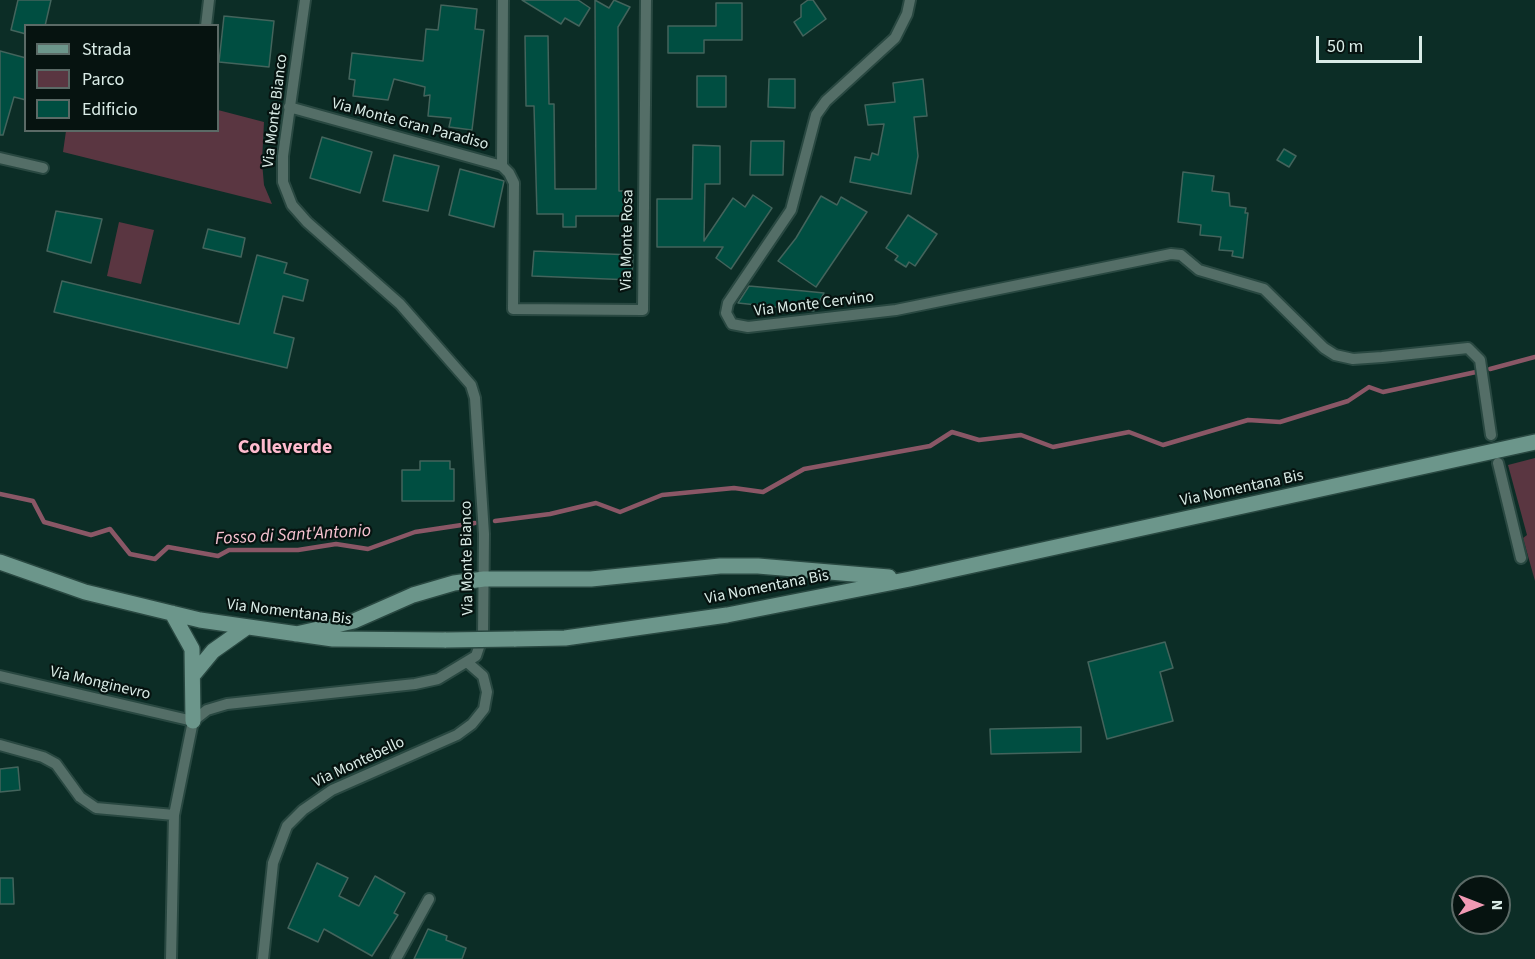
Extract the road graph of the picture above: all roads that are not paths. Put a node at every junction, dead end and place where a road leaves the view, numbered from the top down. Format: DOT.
graph roads {
  1 [pos="209,0"];
  2 [pos="305,0"];
  3 [pos="503,0"];
  4 [pos="646,0"];
  5 [pos="910,0"];
  6 [pos="206,24"];
  7 [pos="289,108"];
  8 [pos="0,158"];
  9 [pos="502,166"];
  10 [pos="43,168"];
  11 [pos="1491,435"];
  12 [pos="1535,442"];
  13 [pos="1498,463"];
  14 [pos="1521,558"];
  15 [pos="0,562"];
  16 [pos="484,579"];
  17 [pos="910,579"];
  18 [pos="172,613"];
  19 [pos="247,627"];
  20 [pos="297,634"];
  21 [pos="467,662"];
  22 [pos="194,674"];
  23 [pos="0,676"];
  24 [pos="193,721"];
  25 [pos="0,745"];
  26 [pos="174,815"];
  27 [pos="429,899"];
  28 [pos="171,959"];
  29 [pos="263,959"];
  30 [pos="396,959"];
  1 -- 6 [label="street"];
  2 -- 7 [label="street, Via Monte Bianco"];
  3 -- 9 [label="street, Via Monte Gran Paradiso"];
  4 -- 9 [label="street, Via Monte Rosa"];
  5 -- 11 [label="street, Via Monte Cervino"];
  7 -- 9 [label="street, Via Monte Gran Paradiso"];
  7 -- 16 [label="street, Via Monte Bianco"];
  8 -- 10 [label="street"];
  12 -- 17 [label="main road, Via Nomentana Bis"];
  13 -- 14 [label="street"];
  15 -- 18 [label="main road, Via Nomentana Bis"];
  16 -- 17 [label="main road"];
  16 -- 20 [label="main road"];
  16 -- 21 [label="street, Via Monte Bianco"];
  17 -- 20 [label="main road, Via Nomentana Bis, bridge"];
  18 -- 19 [label="main road, Via Nomentana Bis"];
  18 -- 22 [label="main road"];
  19 -- 20 [label="main road, Via Nomentana Bis"];
  19 -- 22 [label="main road"];
  21 -- 24 [label="street, Via Monte Bianco"];
  21 -- 29 [label="street, Via Montebello"];
  22 -- 24 [label="main road"];
  23 -- 24 [label="street, Via Monginevro"];
  24 -- 26 [label="street"];
  25 -- 26 [label="street"];
  26 -- 28 [label="street"];
  27 -- 30 [label="street"];
}
